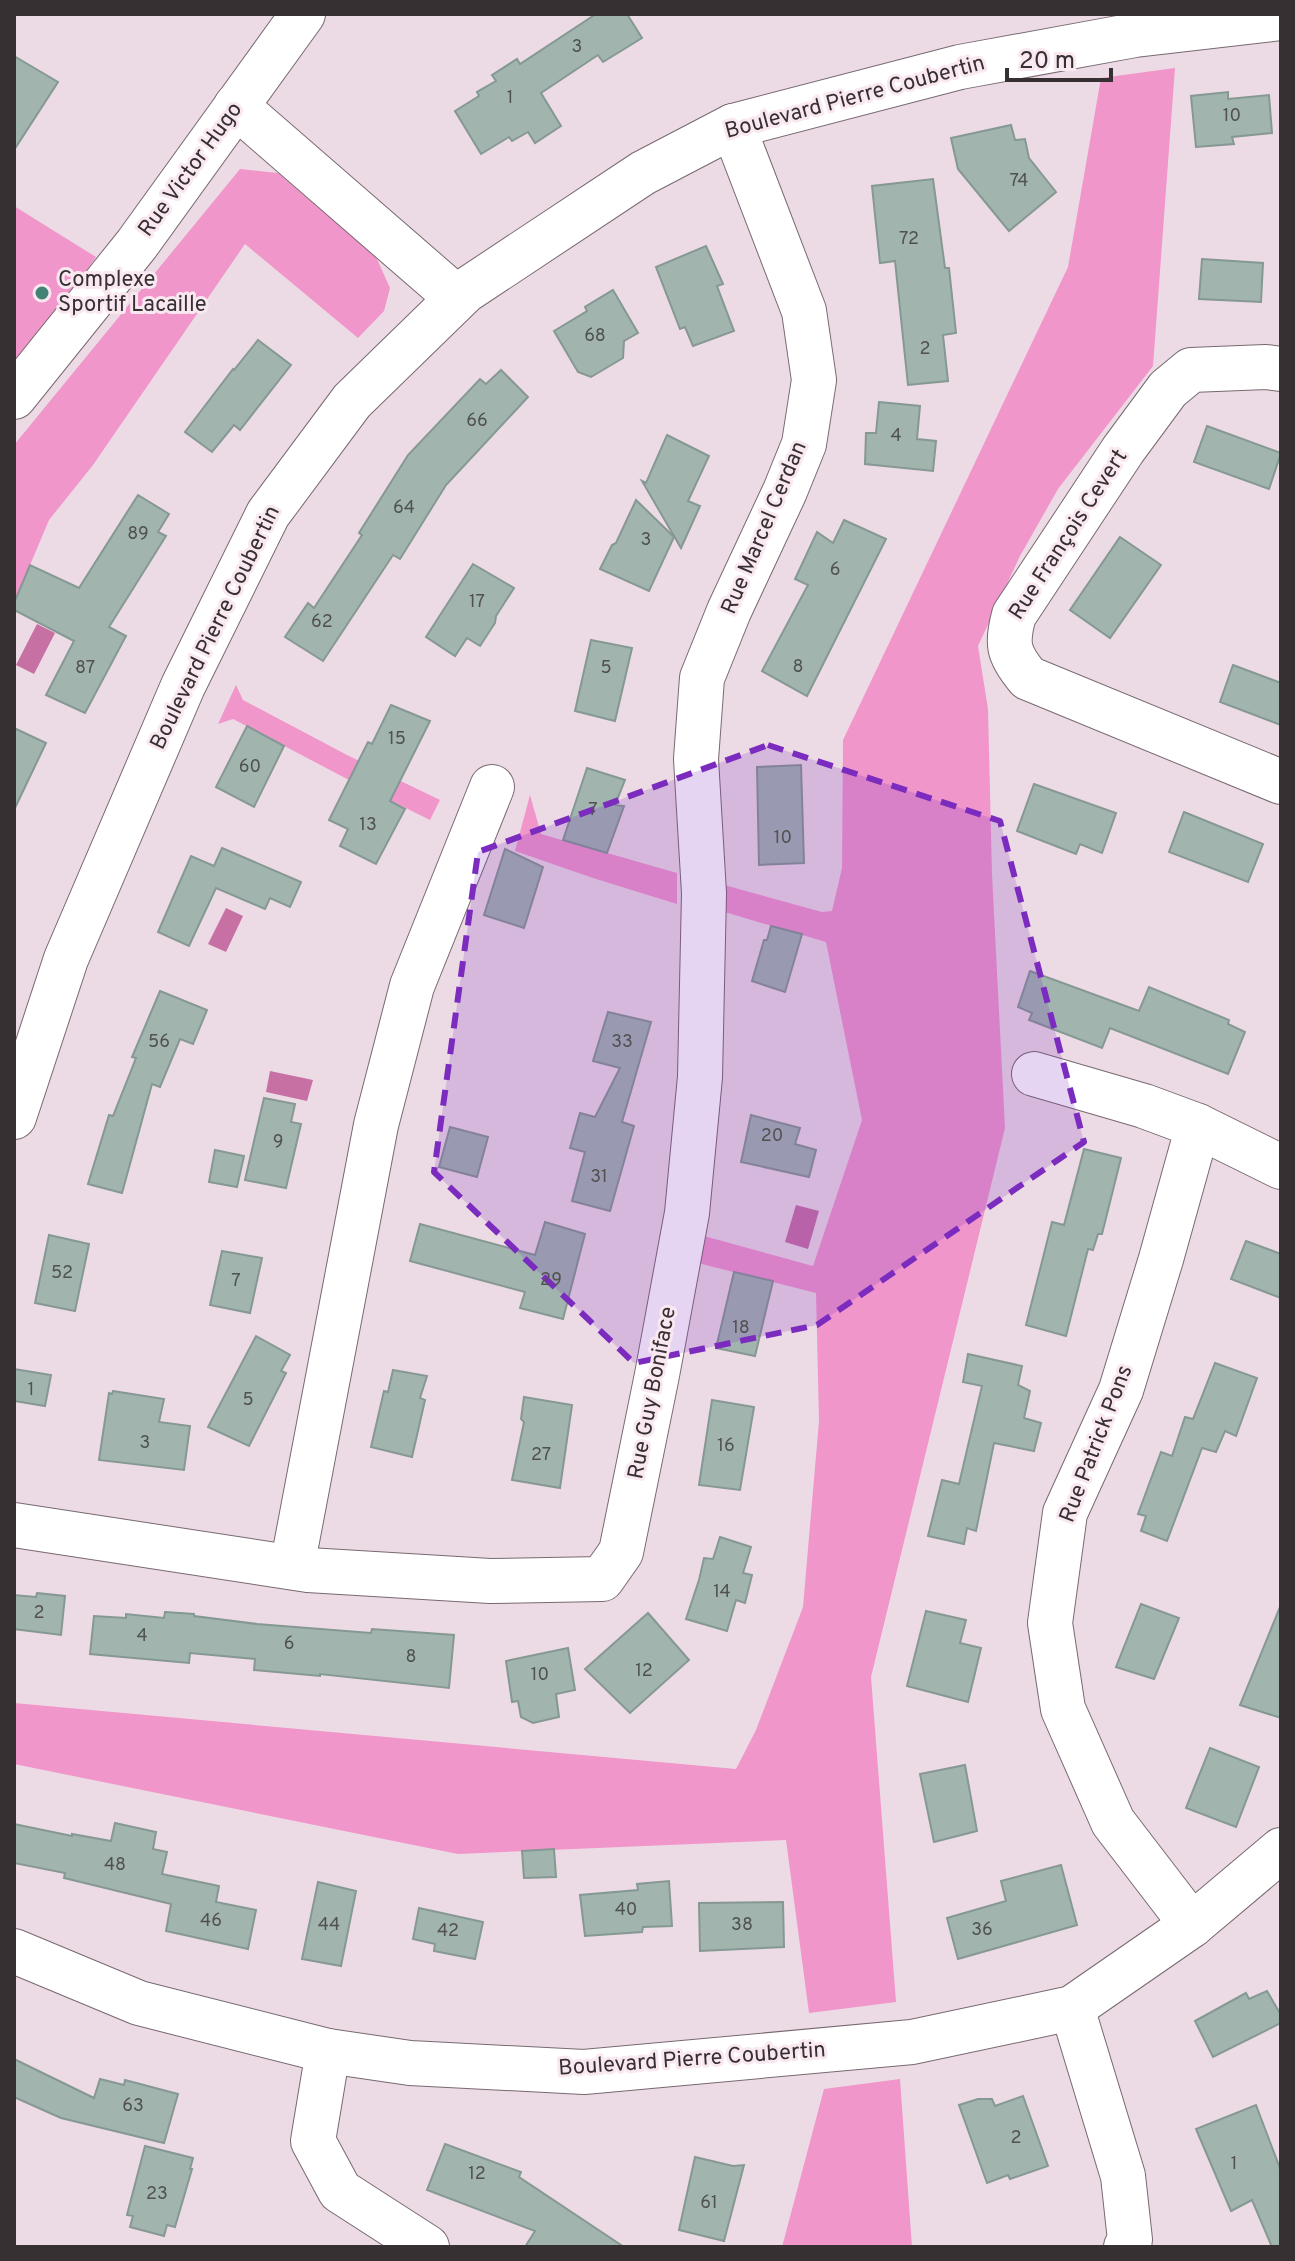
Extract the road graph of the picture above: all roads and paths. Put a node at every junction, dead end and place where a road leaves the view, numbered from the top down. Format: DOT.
graph roads {
  1 [pos="303,14"];
  2 [pos="1281,18"];
  3 [pos="1162,23"];
  4 [pos="236,106"];
  5 [pos="733,126"];
  6 [pos="457,298"];
  7 [pos="1281,369"];
  8 [pos="14,397"];
  9 [pos="1281,782"];
  10 [pos="492,787"];
  11 [pos="704,893"];
  12 [pos="21,1072"];
  13 [pos="1034,1074"];
  14 [pos="14,1117"];
  15 [pos="1198,1126"];
  16 [pos="1281,1167"];
  17 [pos="14,1525"];
  18 [pos="292,1567"];
  19 [pos="1281,1850"];
  20 [pos="1192,1925"];
  21 [pos="14,1951"];
  22 [pos="1072,2008"];
  23 [pos="328,2051"];
  24 [pos="427,2247"];
  25 [pos="1126,2247"];
  1 -- 4 [label="street, Rue Victor Hugo"];
  2 -- 3 [label="street, Boulevard Pierre Coubertin"];
  3 -- 5 [label="street, Boulevard Pierre Coubertin"];
  4 -- 6 [label="street"];
  4 -- 8 [label="street, Rue Victor Hugo"];
  5 -- 6 [label="street, Boulevard Pierre Coubertin"];
  5 -- 11 [label="street, Rue Marcel Cerdan"];
  6 -- 12 [label="street, Boulevard Pierre Coubertin"];
  7 -- 9 [label="street, Rue François Cevert"];
  10 -- 18 [label="street"];
  11 -- 18 [label="street, Rue Guy Boniface"];
  12 -- 14 [label="street, Boulevard Pierre Coubertin"];
  13 -- 15 [label="street"];
  15 -- 16 [label="street"];
  15 -- 20 [label="street, Rue Patrick Pons"];
  17 -- 18 [label="street, Rue Guy Boniface"];
  19 -- 20 [label="street, Boulevard Pierre Coubertin"];
  20 -- 22 [label="street, Boulevard Pierre Coubertin"];
  21 -- 23 [label="street, Boulevard Pierre Coubertin"];
  22 -- 23 [label="street, Boulevard Pierre Coubertin"];
  22 -- 25 [label="street"];
  23 -- 24 [label="street"];
}
